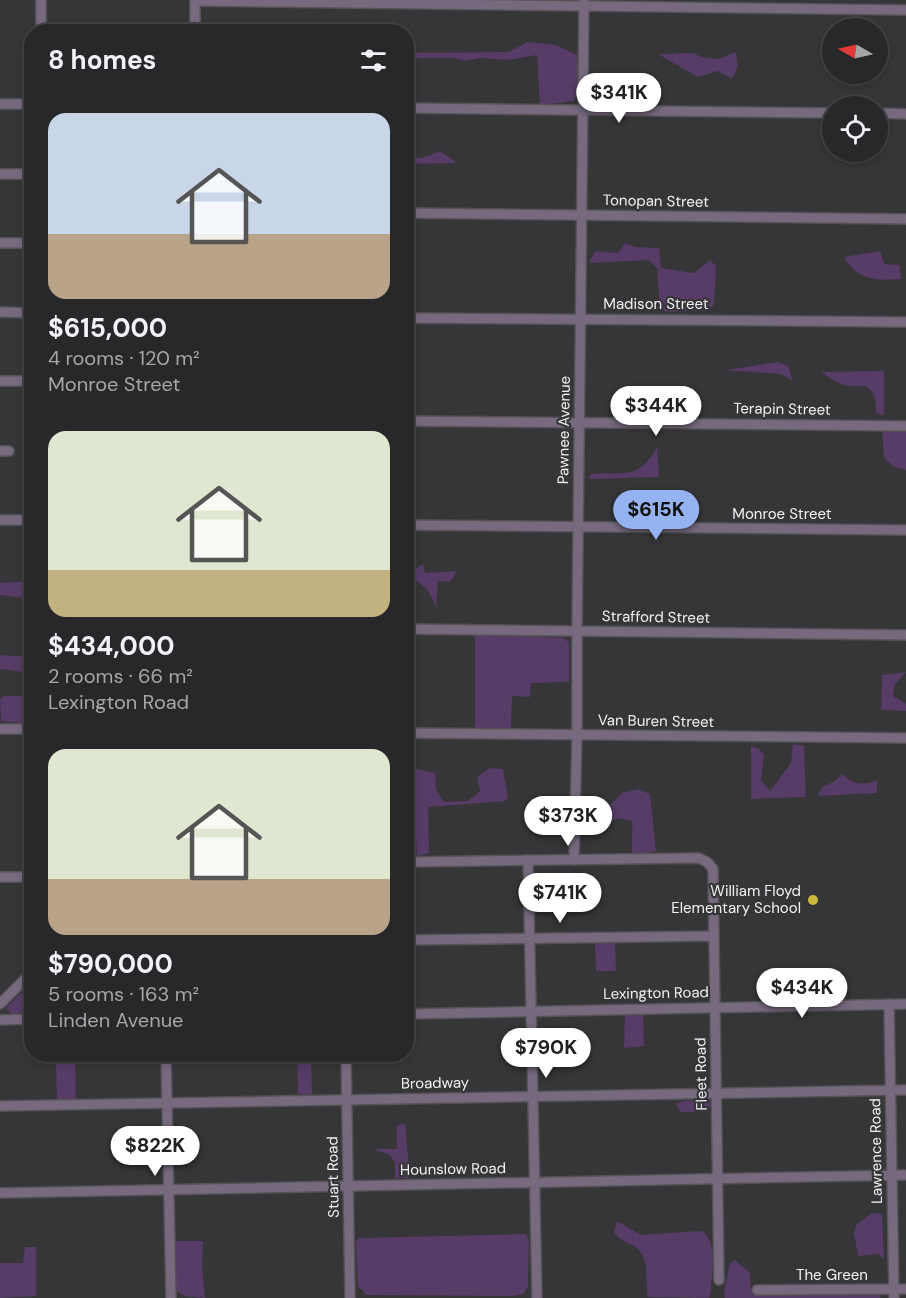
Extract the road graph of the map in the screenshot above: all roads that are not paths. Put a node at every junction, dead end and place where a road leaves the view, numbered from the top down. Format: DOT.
graph roads {
  1 [pos="41,0"];
  2 [pos="195,1"];
  3 [pos="584,3"];
  4 [pos="906,10"];
  5 [pos="41,24"];
  6 [pos="195,24"];
  7 [pos="0,104"];
  8 [pos="24,104"];
  9 [pos="414,108"];
  10 [pos="582,110"];
  11 [pos="822,113"];
  12 [pos="888,113"];
  13 [pos="906,114"];
  14 [pos="0,174"];
  15 [pos="24,174"];
  16 [pos="414,213"];
  17 [pos="583,215"];
  18 [pos="906,219"];
  19 [pos="0,243"];
  20 [pos="24,243"];
  21 [pos="0,312"];
  22 [pos="24,313"];
  23 [pos="414,318"];
  24 [pos="581,319"];
  25 [pos="906,322"];
  26 [pos="0,381"];
  27 [pos="24,381"];
  28 [pos="414,421"];
  29 [pos="579,422"];
  30 [pos="906,426"];
  31 [pos="0,520"];
  32 [pos="24,520"];
  33 [pos="414,525"];
  34 [pos="578,527"];
  35 [pos="906,530"];
  36 [pos="414,630"];
  37 [pos="577,632"];
  38 [pos="906,635"];
  39 [pos="0,729"];
  40 [pos="24,729"];
  41 [pos="414,733"];
  42 [pos="578,735"];
  43 [pos="906,738"];
  44 [pos="528,860"];
  45 [pos="574,860"];
  46 [pos="414,862"];
  47 [pos="0,877"];
  48 [pos="24,877"];
  49 [pos="714,936"];
  50 [pos="529,938"];
  51 [pos="414,940"];
  52 [pos="24,980"];
  53 [pos="0,1004"];
  54 [pos="889,1004"];
  55 [pos="906,1004"];
  56 [pos="715,1007"];
  57 [pos="531,1010"];
  58 [pos="414,1014"];
  59 [pos="24,1019"];
  60 [pos="0,1020"];
  61 [pos="166,1062"];
  62 [pos="346,1062"];
  63 [pos="906,1090"];
  64 [pos="890,1091"];
  65 [pos="717,1092"];
  66 [pos="533,1096"];
  67 [pos="347,1101"];
  68 [pos="167,1104"];
  69 [pos="0,1106"];
  70 [pos="906,1175"];
  71 [pos="891,1176"];
  72 [pos="718,1180"];
  73 [pos="534,1183"];
  74 [pos="349,1186"];
  75 [pos="169,1189"];
  76 [pos="0,1193"];
  77 [pos="718,1280"];
  78 [pos="906,1289"];
  79 [pos="757,1290"];
  80 [pos="894,1294"];
  81 [pos="171,1298"];
  82 [pos="350,1298"];
  83 [pos="537,1298"];
  1 -- 5 [label="street"];
  2 -- 3 [label="street"];
  2 -- 6 [label="street"];
  3 -- 4 [label="street"];
  3 -- 10 [label="street, Pawnee Avenue"];
  7 -- 8 [label="street"];
  9 -- 10 [label="street"];
  10 -- 11 [label="street"];
  10 -- 17 [label="street, Pawnee Avenue"];
  12 -- 13 [label="street"];
  14 -- 15 [label="street"];
  16 -- 17 [label="street, Tonopan Street"];
  17 -- 18 [label="street, Tonopan Street"];
  17 -- 24 [label="street, Pawnee Avenue"];
  19 -- 20 [label="street"];
  21 -- 22 [label="street"];
  23 -- 24 [label="street, Madison Street"];
  24 -- 25 [label="street, Madison Street"];
  24 -- 29 [label="street, Pawnee Avenue"];
  26 -- 27 [label="street"];
  28 -- 29 [label="street, Terapin Street"];
  29 -- 30 [label="street, Terapin Street"];
  29 -- 34 [label="street, Pawnee Avenue"];
  31 -- 32 [label="street"];
  33 -- 34 [label="street, Monroe Street"];
  34 -- 35 [label="street, Monroe Street"];
  34 -- 37 [label="street, Pawnee Avenue"];
  36 -- 37 [label="street, Strafford Street"];
  37 -- 38 [label="street, Strafford Street"];
  37 -- 42 [label="street, Pawnee Avenue"];
  39 -- 40 [label="street"];
  41 -- 42 [label="street, Van Buren Street"];
  42 -- 43 [label="street, Van Buren Street"];
  42 -- 45 [label="street, Pawnee Avenue"];
  44 -- 45 [label="street"];
  44 -- 46 [label="street"];
  44 -- 50 [label="street"];
  45 -- 49 [label="street, Fleet Road"];
  47 -- 48 [label="street"];
  49 -- 50 [label="street"];
  49 -- 56 [label="street, Fleet Road"];
  50 -- 51 [label="street"];
  50 -- 57 [label="street"];
  52 -- 53 [label="street"];
  54 -- 55 [label="street, Lexington Road"];
  54 -- 56 [label="street, Lexington Road"];
  54 -- 64 [label="street, Lawrence Road"];
  56 -- 57 [label="street, Lexington Road"];
  56 -- 65 [label="street, Fleet Road"];
  57 -- 58 [label="street, Lexington Road"];
  57 -- 66 [label="street"];
  59 -- 60 [label="street"];
  61 -- 68 [label="street"];
  62 -- 67 [label="street, Stuart Road"];
  63 -- 64 [label="street, Broadway"];
  64 -- 65 [label="street, Broadway"];
  64 -- 71 [label="street, Lawrence Road"];
  65 -- 66 [label="street, Broadway"];
  65 -- 72 [label="street, Fleet Road"];
  66 -- 67 [label="street, Broadway"];
  66 -- 73 [label="street"];
  67 -- 68 [label="street, Broadway"];
  67 -- 74 [label="street, Stuart Road"];
  68 -- 69 [label="street, Broadway"];
  68 -- 75 [label="street"];
  70 -- 71 [label="street, Hounslow Road"];
  71 -- 72 [label="street, Hounslow Road"];
  71 -- 80 [label="street, Lawrence Road"];
  72 -- 73 [label="street, Hounslow Road"];
  72 -- 77 [label="street, Fleet Road"];
  73 -- 74 [label="street, Hounslow Road"];
  73 -- 83 [label="street"];
  74 -- 75 [label="street, Hounslow Road"];
  74 -- 82 [label="street, Stuart Road"];
  75 -- 76 [label="street, Hounslow Road"];
  75 -- 81 [label="street"];
  78 -- 80 [label="street, The Green"];
  79 -- 80 [label="street, The Green"];
}
